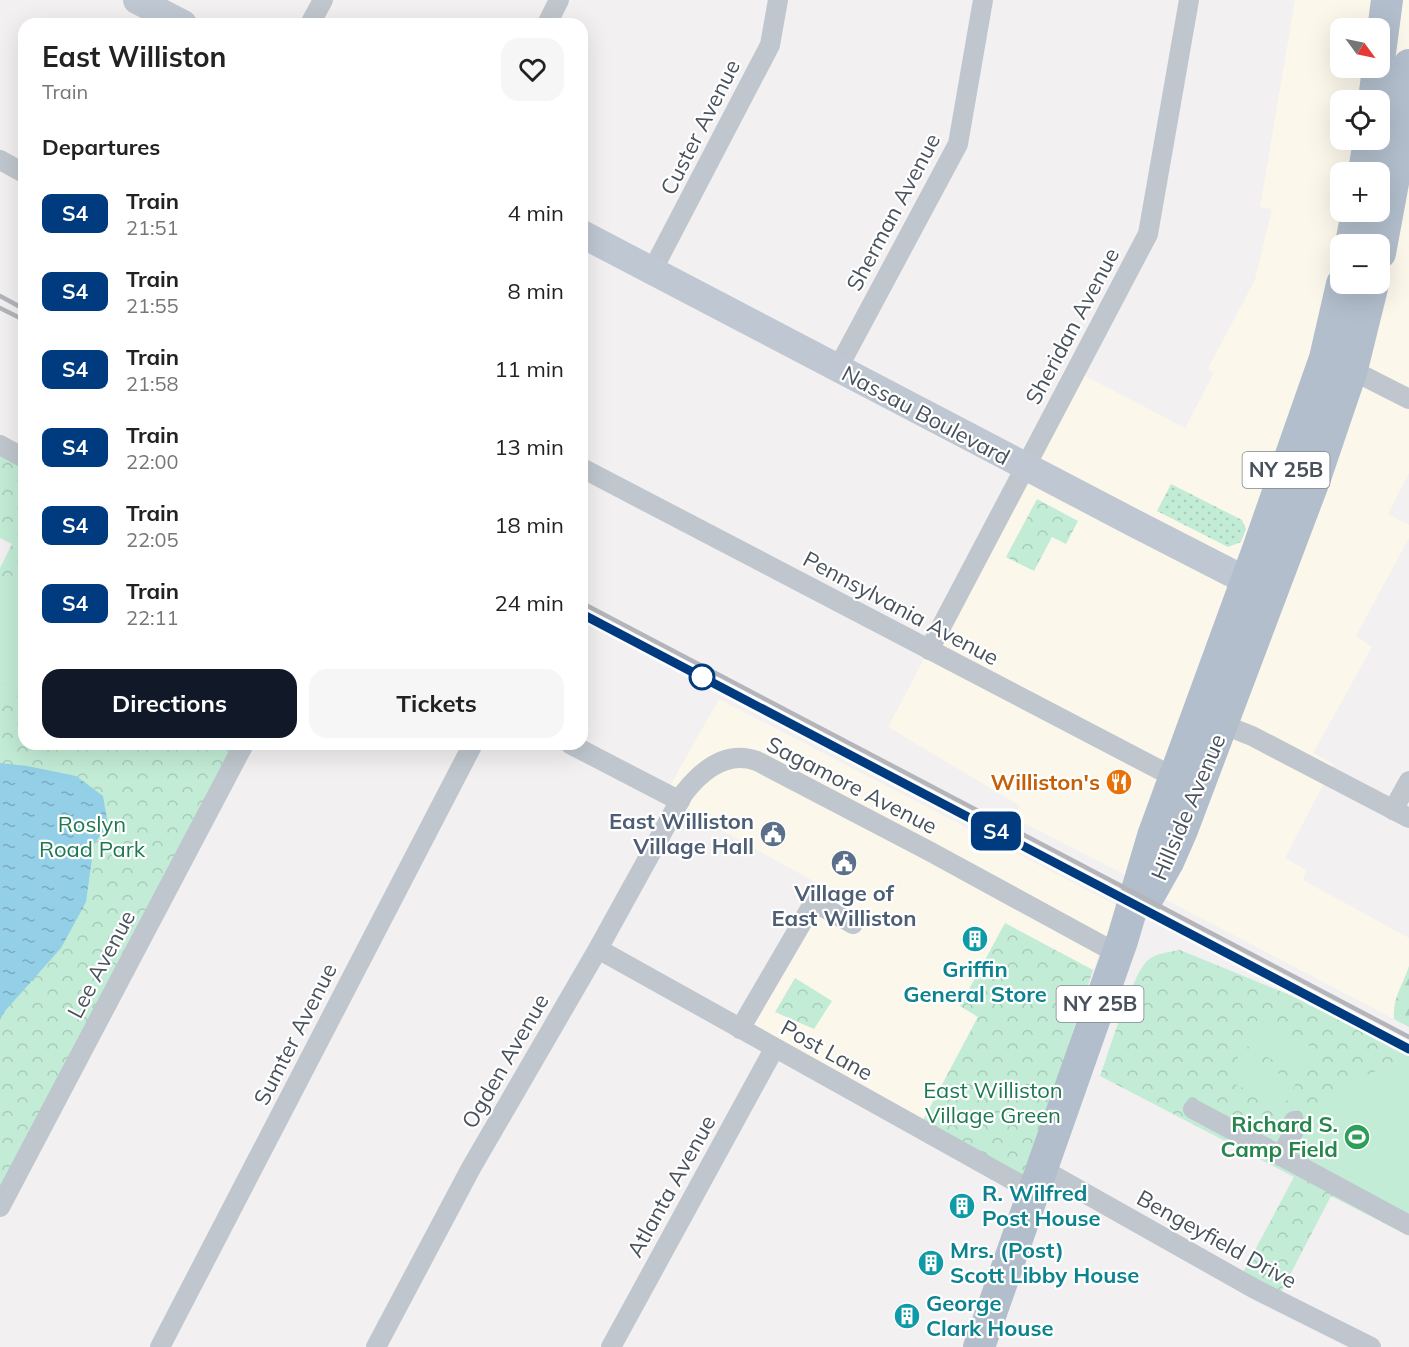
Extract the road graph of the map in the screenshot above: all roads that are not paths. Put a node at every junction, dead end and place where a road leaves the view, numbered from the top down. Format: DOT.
graph roads {
  1 [pos="137,0"];
  2 [pos="323,0"];
  3 [pos="559,0"];
  4 [pos="778,0"];
  5 [pos="983,0"];
  6 [pos="1189,0"];
  7 [pos="1387,0"];
  8 [pos="172,18"];
  9 [pos="313,18"];
  10 [pos="550,18"];
  11 [pos="1385,18"];
  12 [pos="1409,65"];
  13 [pos="0,160"];
  14 [pos="1381,162"];
  15 [pos="18,170"];
  16 [pos="588,237"];
  17 [pos="652,271"];
  18 [pos="1342,294"];
  19 [pos="1369,294"];
  20 [pos="1339,364"];
  21 [pos="838,368"];
  22 [pos="1409,399"];
  23 [pos="0,445"];
  24 [pos="18,455"];
  25 [pos="1026,467"];
  26 [pos="588,471"];
  27 [pos="1260,585"];
  28 [pos="929,651"];
  29 [pos="1210,720"];
  30 [pos="241,750"];
  31 [pos="470,750"];
  32 [pos="582,750"];
  33 [pos="1409,781"];
  34 [pos="1186,783"];
  35 [pos="680,801"];
  36 [pos="1401,814"];
  37 [pos="853,924"];
  38 [pos="1120,948"];
  39 [pos="598,949"];
  40 [pos="740,1029"];
  41 [pos="774,1049"];
  42 [pos="1193,1109"];
  43 [pos="1294,1121"];
  44 [pos="1281,1156"];
  45 [pos="1038,1181"];
  46 [pos="0,1207"];
  47 [pos="1409,1225"];
  48 [pos="160,1347"];
  49 [pos="376,1347"];
  50 [pos="611,1347"];
  51 [pos="979,1347"];
  52 [pos="1371,1347"];
  1 -- 8 [label="street"];
  2 -- 9 [label="street"];
  3 -- 10 [label="street"];
  4 -- 17 [label="street, Custer Avenue"];
  5 -- 21 [label="street, Sherman Avenue"];
  6 -- 25 [label="street, Sheridan Avenue"];
  7 -- 11 [label="main road"];
  12 -- 14 [label="main road"];
  13 -- 15 [label="street"];
  16 -- 17 [label="street, Nassau Boulevard"];
  17 -- 21 [label="street, Nassau Boulevard"];
  18 -- 20 [label="main road, Hillside Avenue / NY 25B"];
  19 -- 20 [label="main road, Hillside Avenue / NY 25B"];
  20 -- 22 [label="street"];
  20 -- 27 [label="main road, Hillside Avenue / NY 25B"];
  21 -- 25 [label="street, Nassau Boulevard"];
  23 -- 24 [label="street"];
  25 -- 27 [label="street, Nassau Boulevard"];
  25 -- 28 [label="street, Sheridan Avenue"];
  26 -- 28 [label="street, Pennsylvania Avenue"];
  27 -- 29 [label="main road, Hillside Avenue / NY 25B"];
  28 -- 34 [label="street, Pennsylvania Avenue"];
  29 -- 34 [label="main road, Hillside Avenue / NY 25B"];
  29 -- 36 [label="street"];
  30 -- 46 [label="street, Lee Avenue"];
  31 -- 48 [label="street, Sumter Avenue"];
  32 -- 35 [label="street"];
  33 -- 36 [label="street"];
  34 -- 38 [label="main road, Hillside Avenue / NY 25B"];
  35 -- 38 [label="street, Sagamore Avenue"];
  35 -- 39 [label="street, Ogden Avenue"];
  37 -- 40 [label="street"];
  38 -- 45 [label="main road, NY 25B"];
  39 -- 40 [label="street, Post Lane"];
  39 -- 49 [label="street, Ogden Avenue"];
  40 -- 41 [label="street, Post Lane"];
  41 -- 45 [label="street, Post Lane"];
  41 -- 50 [label="street, Atlanta Avenue"];
  42 -- 44 [label="street"];
  43 -- 44 [label="street"];
  44 -- 47 [label="street"];
  45 -- 51 [label="main road, NY 25B"];
  45 -- 52 [label="street, Bengeyfield Drive"];
}
